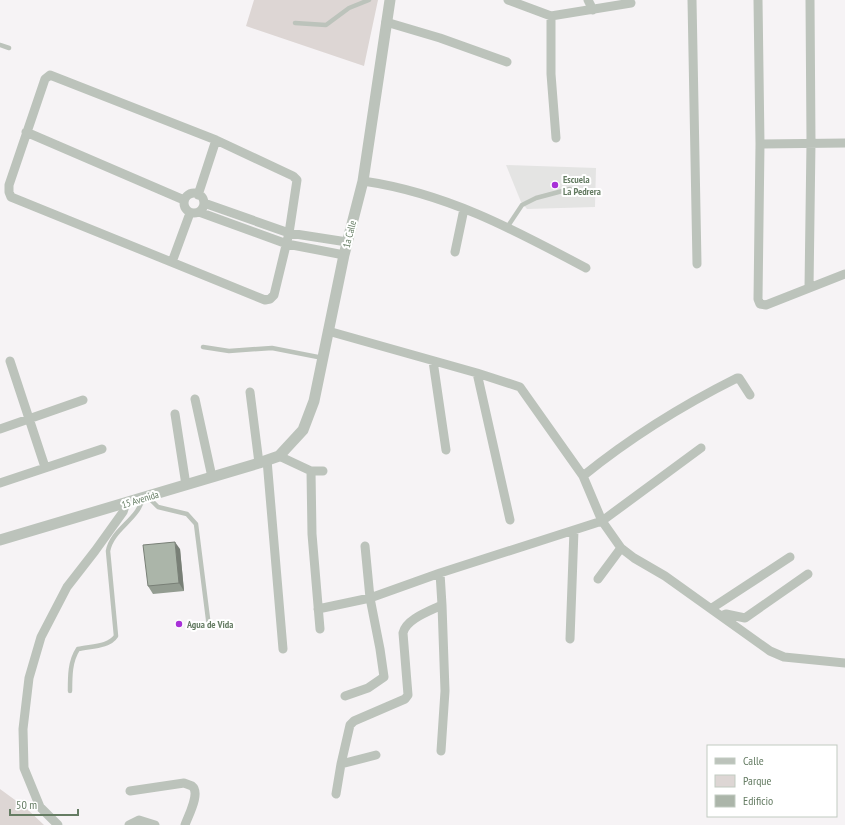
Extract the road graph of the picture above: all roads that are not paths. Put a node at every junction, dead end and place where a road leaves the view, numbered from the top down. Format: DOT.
graph roads {
  1 [pos="369,0"];
  2 [pos="390,0"];
  3 [pos="508,0"];
  4 [pos="588,0"];
  5 [pos="692,0"];
  6 [pos="758,0"];
  7 [pos="810,0"];
  8 [pos="631,3"];
  9 [pos="593,10"];
  10 [pos="551,16"];
  11 [pos="386,22"];
  12 [pos="296,23"];
  13 [pos="0,45"];
  14 [pos="8,48"];
  15 [pos="507,62"];
  16 [pos="26,132"];
  17 [pos="556,138"];
  18 [pos="216,140"];
  19 [pos="811,142"];
  20 [pos="845,143"];
  21 [pos="760,144"];
  22 [pos="363,181"];
  23 [pos="570,190"];
  24 [pos="198,195"];
  25 [pos="184,200"];
  26 [pos="204,203"];
  27 [pos="464,209"];
  28 [pos="195,212"];
  29 [pos="508,226"];
  30 [pos="290,233"];
  31 [pos="347,242"];
  32 [pos="287,244"];
  33 [pos="455,252"];
  34 [pos="344,255"];
  35 [pos="172,262"];
  36 [pos="697,264"];
  37 [pos="586,268"];
  38 [pos="845,274"];
  39 [pos="809,288"];
  40 [pos="328,331"];
  41 [pos="203,347"];
  42 [pos="323,358"];
  43 [pos="10,360"];
  44 [pos="433,361"];
  45 [pos="477,373"];
  46 [pos="250,392"];
  47 [pos="750,396"];
  48 [pos="195,399"];
  49 [pos="83,400"];
  50 [pos="175,414"];
  51 [pos="30,419"];
  52 [pos="0,429"];
  53 [pos="701,448"];
  54 [pos="102,449"];
  55 [pos="446,450"];
  56 [pos="279,456"];
  57 [pos="263,462"];
  58 [pos="45,467"];
  59 [pos="311,471"];
  60 [pos="323,471"];
  61 [pos="583,476"];
  62 [pos="212,477"];
  63 [pos="0,483"];
  64 [pos="186,485"];
  65 [pos="145,498"];
  66 [pos="126,503"];
  67 [pos="510,520"];
  68 [pos="602,521"];
  69 [pos="574,530"];
  70 [pos="0,540"];
  71 [pos="365,546"];
  72 [pos="621,548"];
  73 [pos="790,557"];
  74 [pos="440,572"];
  75 [pos="808,574"];
  76 [pos="598,579"];
  77 [pos="370,598"];
  78 [pos="442,605"];
  79 [pos="712,608"];
  80 [pos="318,609"];
  81 [pos="721,616"];
  82 [pos="209,627"];
  83 [pos="320,629"];
  84 [pos="570,639"];
  85 [pos="283,649"];
  86 [pos="845,663"];
  87 [pos="70,691"];
  88 [pos="345,696"];
  89 [pos="441,751"];
  90 [pos="376,755"];
  91 [pos="341,764"];
  92 [pos="130,791"];
  93 [pos="336,794"];
  94 [pos="58,825"];
  95 [pos="129,825"];
  96 [pos="155,825"];
  97 [pos="185,825"];
  1 -- 12 [label="lane"];
  2 -- 11 [label="street, 1a Calle"];
  3 -- 10 [label="street"];
  4 -- 9 [label="street"];
  5 -- 36 [label="street"];
  6 -- 21 [label="street"];
  7 -- 19 [label="street"];
  8 -- 9 [label="street"];
  9 -- 10 [label="street"];
  10 -- 17 [label="street"];
  11 -- 15 [label="street"];
  11 -- 22 [label="street, 1a Calle"];
  13 -- 14 [label="lane"];
  16 -- 18 [label="street"];
  16 -- 25 [label="street"];
  16 -- 35 [label="street"];
  18 -- 24 [label="street"];
  18 -- 30 [label="street"];
  19 -- 20 [label="street"];
  19 -- 21 [label="street"];
  19 -- 39 [label="street"];
  21 -- 39 [label="street"];
  22 -- 27 [label="street"];
  22 -- 31 [label="street, 1a Calle"];
  23 -- 29 [label="lane"];
  24 -- 25 [label="street"];
  24 -- 26 [label="street"];
  25 -- 28 [label="street"];
  26 -- 28 [label="street"];
  26 -- 30 [label="street"];
  27 -- 29 [label="street"];
  27 -- 33 [label="street"];
  28 -- 32 [label="street"];
  28 -- 35 [label="street"];
  29 -- 37 [label="street"];
  30 -- 31 [label="street"];
  30 -- 32 [label="street"];
  31 -- 34 [label="street, 1a Calle"];
  32 -- 34 [label="street"];
  32 -- 35 [label="street"];
  34 -- 40 [label="street, 1a Calle"];
  38 -- 39 [label="street"];
  40 -- 42 [label="street, 1a Calle"];
  40 -- 44 [label="street"];
  41 -- 42 [label="lane"];
  42 -- 56 [label="street, 1a Calle"];
  43 -- 51 [label="street"];
  44 -- 45 [label="street"];
  44 -- 55 [label="street"];
  45 -- 61 [label="street"];
  45 -- 67 [label="street"];
  46 -- 57 [label="street"];
  47 -- 61 [label="street"];
  48 -- 62 [label="street"];
  49 -- 51 [label="street"];
  50 -- 64 [label="street"];
  51 -- 52 [label="street"];
  51 -- 58 [label="street"];
  53 -- 68 [label="street"];
  54 -- 58 [label="street"];
  56 -- 57 [label="street, 15 Avenida"];
  56 -- 59 [label="street"];
  57 -- 62 [label="street, 15 Avenida"];
  57 -- 85 [label="street"];
  58 -- 63 [label="street"];
  59 -- 60 [label="street"];
  59 -- 80 [label="street"];
  61 -- 68 [label="street"];
  62 -- 64 [label="street, 15 Avenida"];
  64 -- 65 [label="street, 15 Avenida"];
  65 -- 66 [label="street, 15 Avenida"];
  65 -- 82 [label="lane"];
  65 -- 87 [label="lane"];
  66 -- 70 [label="street, 15 Avenida"];
  66 -- 94 [label="street"];
  68 -- 69 [label="street"];
  68 -- 72 [label="street"];
  69 -- 74 [label="street"];
  69 -- 84 [label="street"];
  71 -- 77 [label="street"];
  72 -- 76 [label="street"];
  72 -- 79 [label="street"];
  73 -- 79 [label="street"];
  74 -- 77 [label="street"];
  74 -- 78 [label="street"];
  75 -- 81 [label="street"];
  77 -- 80 [label="street"];
  77 -- 88 [label="street"];
  78 -- 89 [label="street"];
  78 -- 91 [label="street"];
  79 -- 81 [label="street"];
  80 -- 83 [label="street"];
  81 -- 86 [label="street"];
  90 -- 91 [label="street"];
  91 -- 93 [label="street"];
  92 -- 97 [label="street"];
  95 -- 96 [label="street"];
}
